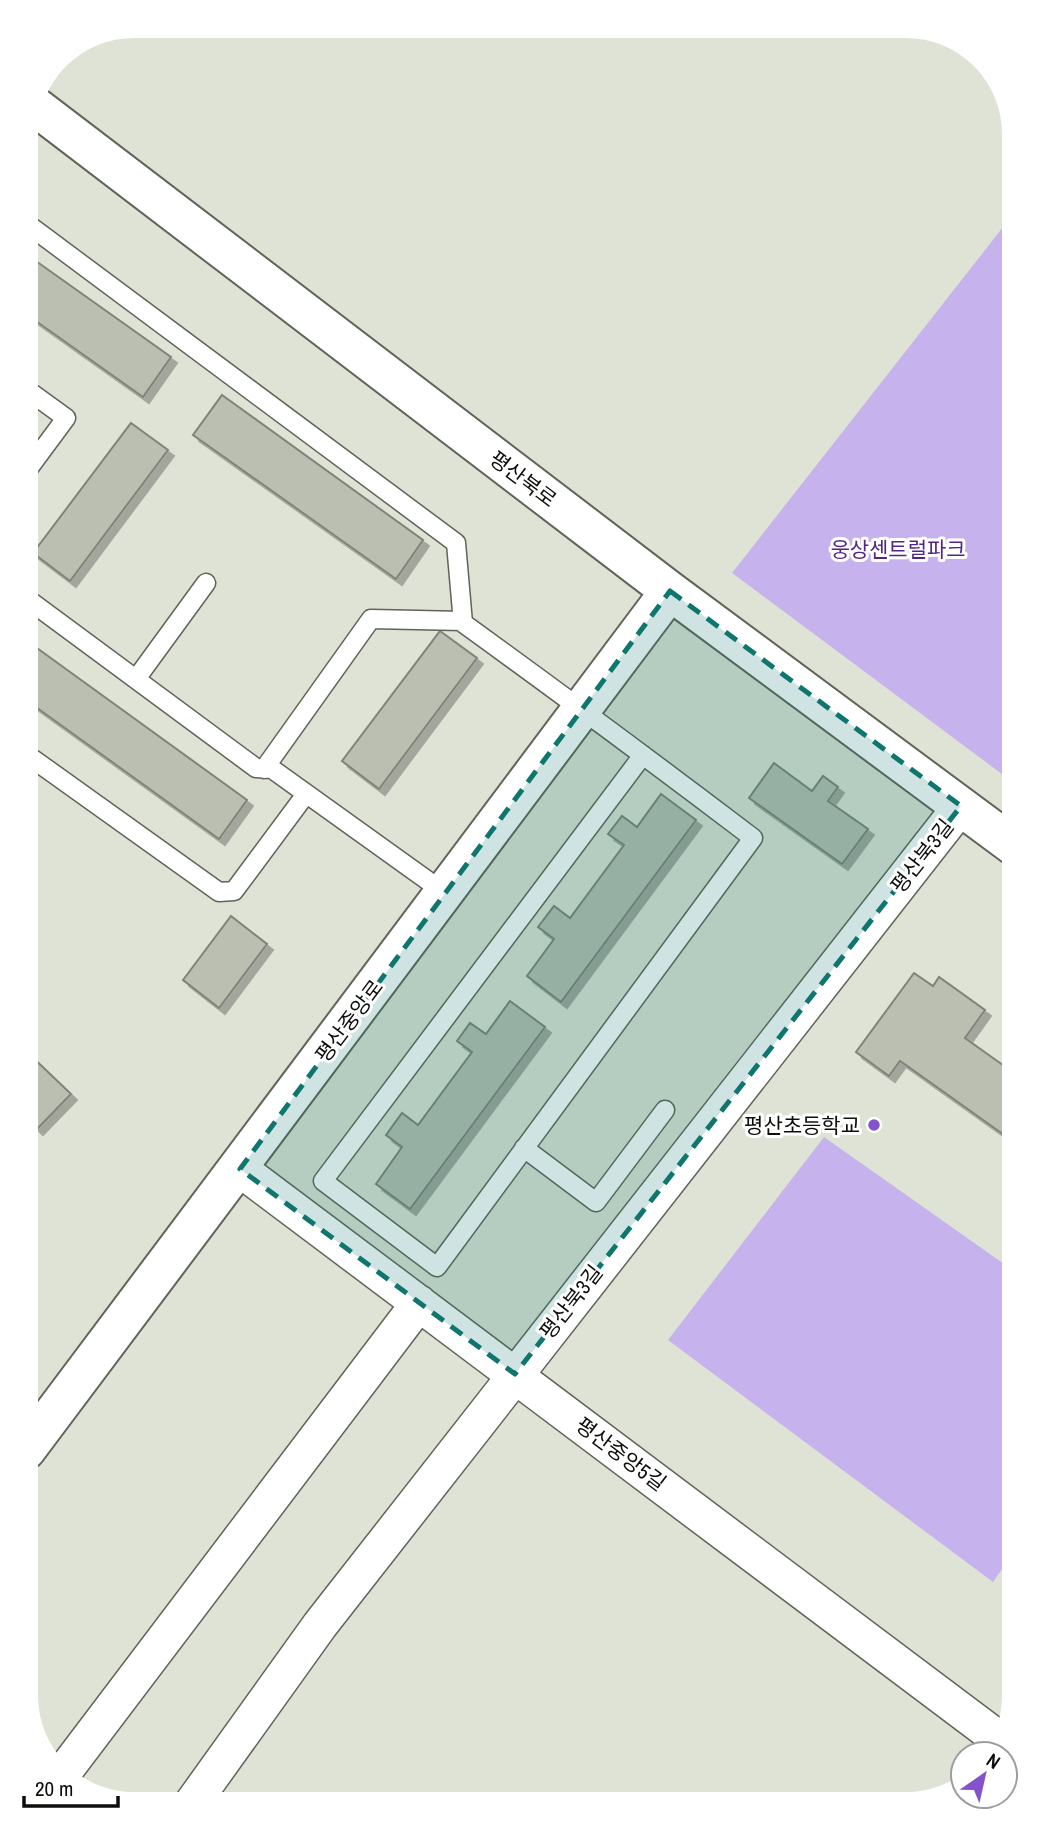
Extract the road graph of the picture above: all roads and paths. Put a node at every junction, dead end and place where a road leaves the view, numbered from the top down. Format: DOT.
graph roads {
  1 [pos="42,111"];
  2 [pos="39,233"];
  3 [pos="39,398"];
  4 [pos="39,455"];
  5 [pos="206,583"];
  6 [pos="670,592"];
  7 [pos="39,613"];
  8 [pos="463,621"];
  9 [pos="136,679"];
  10 [pos="581,709"];
  11 [pos="643,755"];
  12 [pos="39,763"];
  13 [pos="264,769"];
  14 [pos="306,794"];
  15 [pos="961,806"];
  16 [pos="1002,837"];
  17 [pos="445,892"];
  18 [pos="665,1110"];
  19 [pos="524,1148"];
  20 [pos="240,1169"];
  21 [pos="419,1303"];
  22 [pos="515,1374"];
  23 [pos="38,1434"];
  24 [pos="993,1735"];
  25 [pos="68,1766"];
  26 [pos="200,1792"];
  1 -- 6 [label="street, 평산북로"];
  2 -- 8 [label="lane"];
  3 -- 4 [label="lane"];
  5 -- 9 [label="lane"];
  6 -- 10 [label="street, 평산중앙로"];
  6 -- 15 [label="street, 평산북로"];
  7 -- 9 [label="lane"];
  8 -- 10 [label="lane"];
  8 -- 13 [label="lane"];
  9 -- 13 [label="lane"];
  10 -- 11 [label="lane"];
  10 -- 17 [label="street, 평산중앙로"];
  11 -- 19 [label="lane"];
  11 -- 19 [label="lane"];
  12 -- 14 [label="lane"];
  13 -- 14 [label="lane"];
  14 -- 17 [label="lane"];
  15 -- 16 [label="street, 평산북로"];
  15 -- 22 [label="street, 평산북3길"];
  17 -- 20 [label="street, 평산중앙로"];
  18 -- 19 [label="lane"];
  20 -- 21 [label="street, 평산중앙5길"];
  20 -- 23 [label="street, 평산중앙로"];
  21 -- 22 [label="street, 평산중앙5길"];
  21 -- 25 [label="street"];
  22 -- 24 [label="street, 평산중앙5길"];
  22 -- 26 [label="street, 평산북3길"];
}
